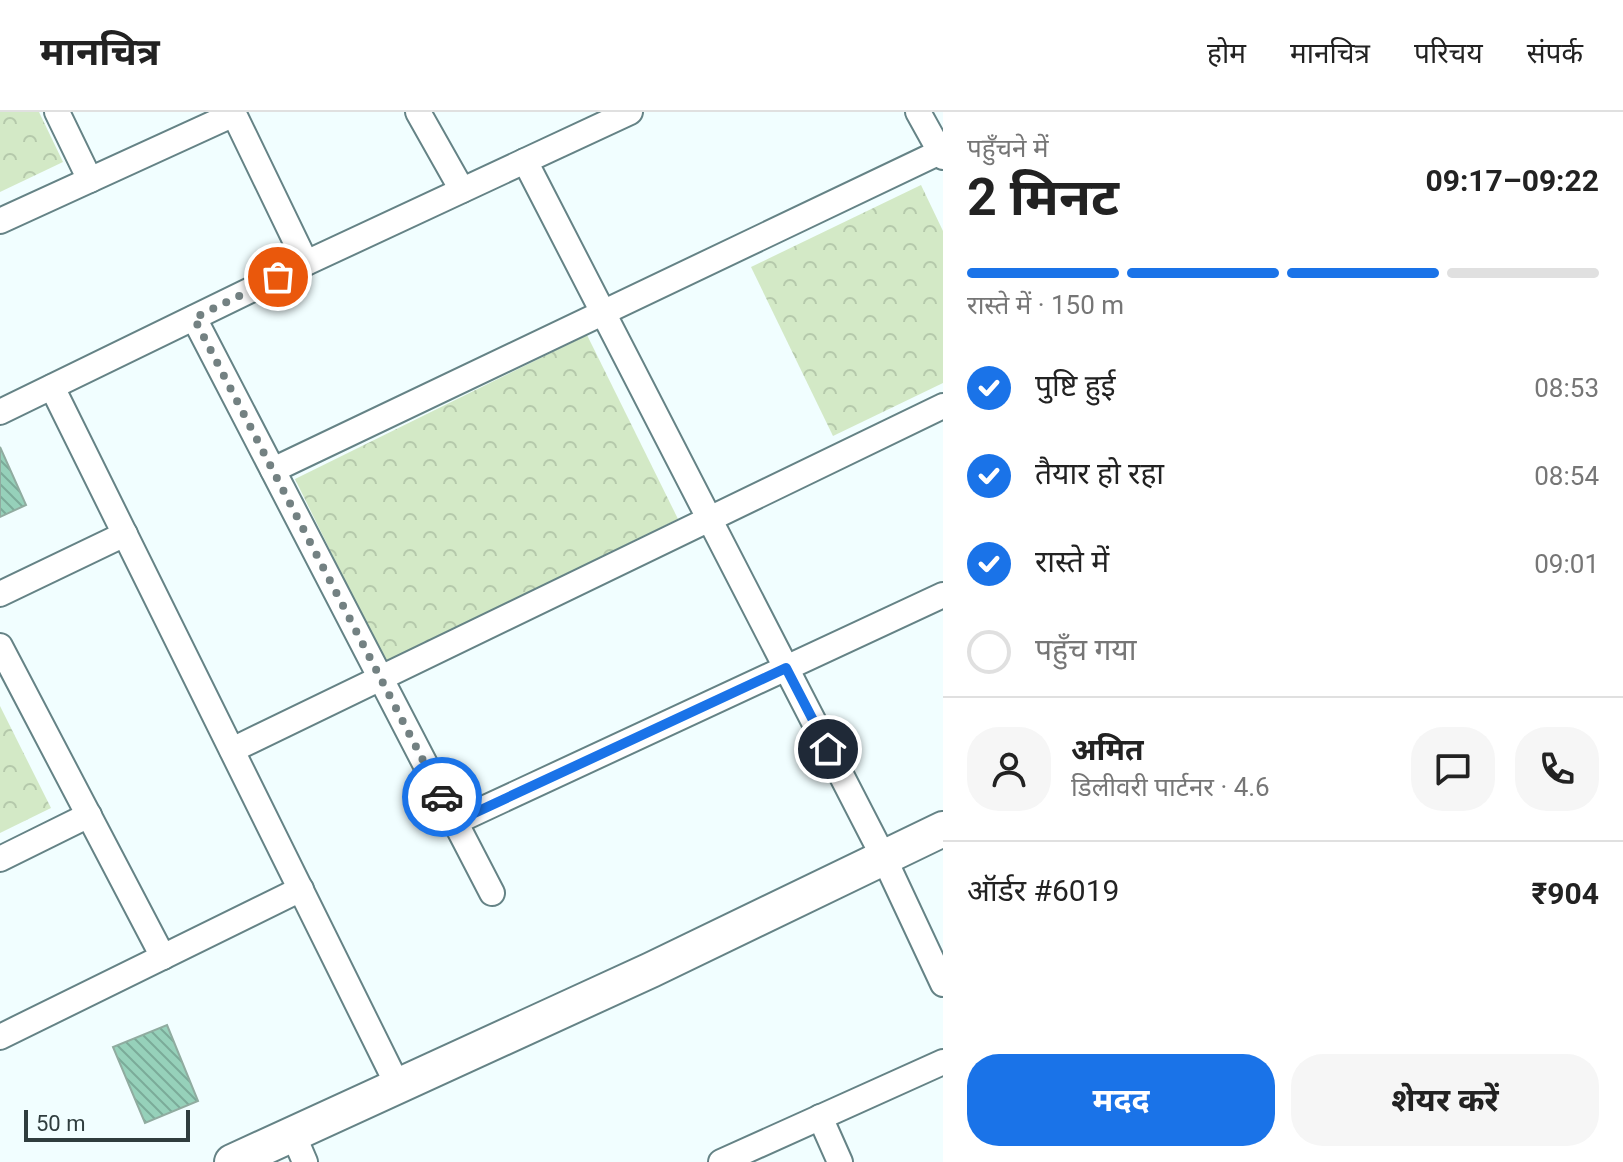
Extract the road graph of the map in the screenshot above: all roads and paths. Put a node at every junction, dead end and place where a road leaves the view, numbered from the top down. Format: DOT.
graph roads {
  1 [pos="57,112"];
  2 [pos="418,112"];
  3 [pos="630,112"];
  4 [pos="918,112"];
  5 [pos="233,113"];
  6 [pos="942,155"];
  7 [pos="525,161"];
  8 [pos="90,180"];
  9 [pos="462,190"];
  10 [pos="0,221"];
  11 [pos="306,263"];
  12 [pos="603,313"];
  13 [pos="194,318"];
  14 [pos="52,387"];
  15 [pos="943,406"];
  16 [pos="0,412"];
  17 [pos="273,470"];
  18 [pos="708,520"];
  19 [pos="125,534"];
  20 [pos="0,594"];
  21 [pos="943,595"];
  22 [pos="0,646"];
  23 [pos="786,668"];
  24 [pos="381,678"];
  25 [pos="232,750"];
  26 [pos="89,815"];
  27 [pos="455,822"];
  28 [pos="943,829"];
  29 [pos="884,858"];
  30 [pos="0,859"];
  31 [pos="301,889"];
  32 [pos="492,893"];
  33 [pos="163,957"];
  34 [pos="943,984"];
  35 [pos="0,1037"];
  36 [pos="943,1062"];
  37 [pos="398,1086"];
  38 [pos="820,1117"];
  39 [pos="299,1148"];
  40 [pos="232,1162"];
  41 [pos="721,1162"];
  42 [pos="840,1162"];
  1 -- 8 [label="street"];
  2 -- 9 [label="street"];
  3 -- 7 [label="street"];
  4 -- 6 [label="street"];
  5 -- 8 [label="street"];
  5 -- 11 [label="street"];
  6 -- 12 [label="street"];
  7 -- 9 [label="street"];
  7 -- 12 [label="street"];
  8 -- 10 [label="street"];
  9 -- 11 [label="street"];
  11 -- 13 [label="street"];
  12 -- 17 [label="street"];
  12 -- 18 [label="street"];
  13 -- 14 [label="street"];
  13 -- 17 [label="street"];
  14 -- 16 [label="street"];
  14 -- 19 [label="street"];
  15 -- 18 [label="street"];
  17 -- 24 [label="street"];
  18 -- 23 [label="street"];
  18 -- 24 [label="street"];
  19 -- 20 [label="street"];
  19 -- 25 [label="street"];
  21 -- 23 [label="street"];
  22 -- 26 [label="street"];
  23 -- 27 [label="street"];
  23 -- 29 [label="street"];
  24 -- 25 [label="street"];
  24 -- 27 [label="street"];
  25 -- 31 [label="street"];
  26 -- 30 [label="street"];
  26 -- 33 [label="street"];
  27 -- 32 [label="street"];
  28 -- 29 [label="street"];
  29 -- 34 [label="street"];
  29 -- 37 [label="street"];
  31 -- 33 [label="street"];
  31 -- 37 [label="street"];
  33 -- 35 [label="street"];
  36 -- 38 [label="street"];
  37 -- 39 [label="street"];
  38 -- 41 [label="street"];
  38 -- 42 [label="street"];
  39 -- 40 [label="street"];
}
